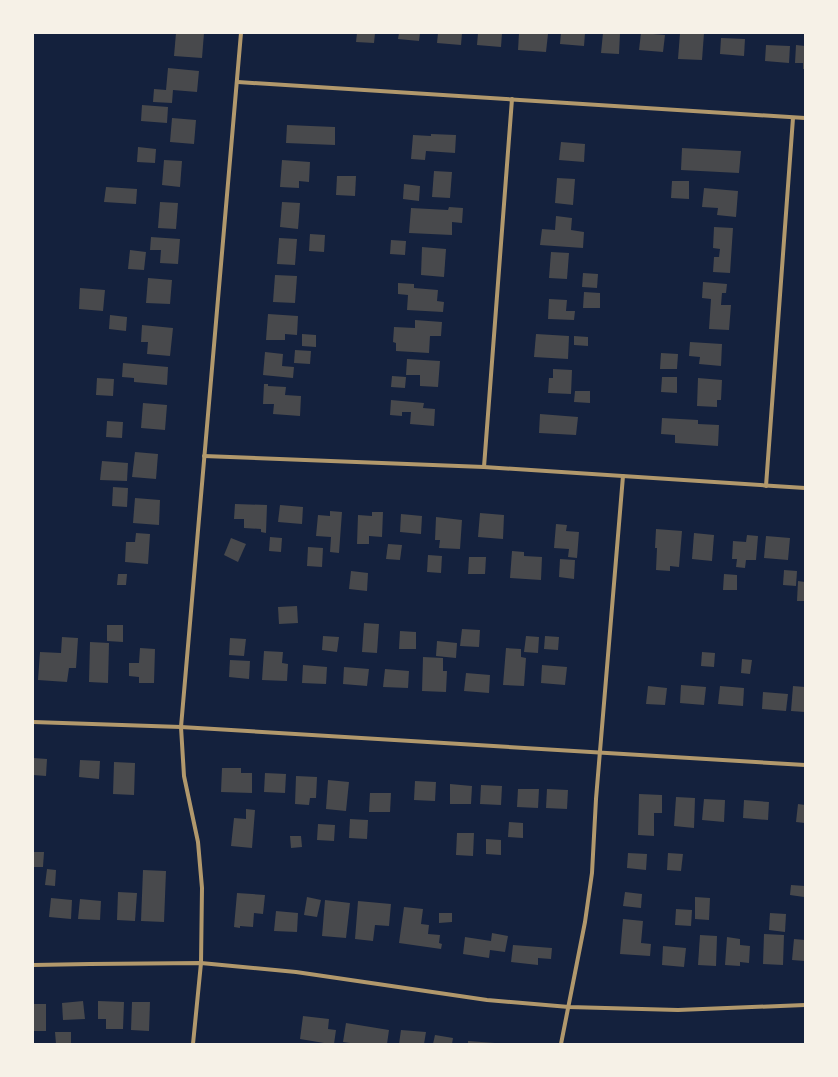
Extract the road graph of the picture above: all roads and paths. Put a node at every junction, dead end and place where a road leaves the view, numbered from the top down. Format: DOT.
graph roads {
  1 [pos="241,33"];
  2 [pos="238,82"];
  3 [pos="512,99"];
  4 [pos="793,118"];
  5 [pos="805,118"];
  6 [pos="204,456"];
  7 [pos="484,467"];
  8 [pos="623,476"];
  9 [pos="766,486"];
  10 [pos="805,488"];
  11 [pos="33,722"];
  12 [pos="181,727"];
  13 [pos="600,752"];
  14 [pos="805,765"];
  15 [pos="201,964"];
  16 [pos="33,965"];
  17 [pos="805,1005"];
  18 [pos="569,1007"];
  19 [pos="193,1044"];
  20 [pos="561,1044"];
  1 -- 2 [label="street"];
  2 -- 3 [label="street"];
  2 -- 6 [label="street"];
  3 -- 4 [label="street"];
  3 -- 7 [label="street"];
  4 -- 5 [label="street"];
  4 -- 9 [label="street"];
  6 -- 7 [label="street"];
  6 -- 12 [label="street"];
  7 -- 8 [label="street"];
  8 -- 9 [label="street"];
  8 -- 13 [label="street"];
  9 -- 10 [label="street"];
  11 -- 12 [label="street"];
  12 -- 13 [label="street"];
  12 -- 15 [label="street"];
  13 -- 14 [label="street"];
  13 -- 18 [label="street"];
  15 -- 16 [label="street"];
  15 -- 18 [label="street"];
  15 -- 19 [label="street"];
  17 -- 18 [label="street"];
  18 -- 20 [label="street"];
}
